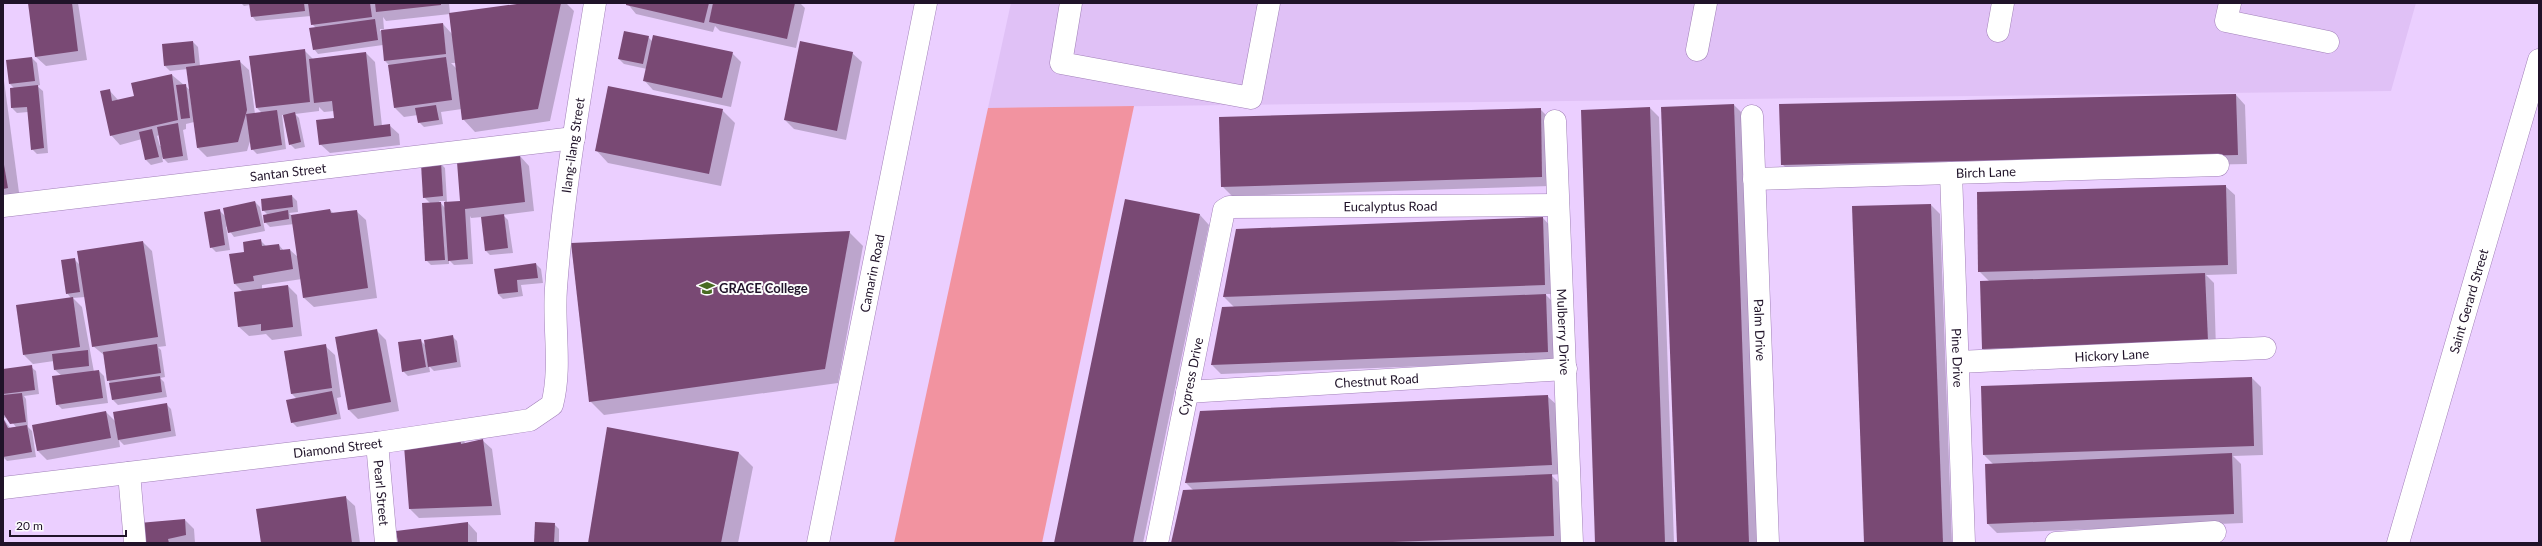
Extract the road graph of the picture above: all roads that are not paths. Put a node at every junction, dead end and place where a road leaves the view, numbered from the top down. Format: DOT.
graph roads {
  1 [pos="595,3"];
  2 [pos="926,3"];
  3 [pos="1071,3"];
  4 [pos="1269,3"];
  5 [pos="1706,3"];
  6 [pos="2003,3"];
  7 [pos="2230,3"];
  8 [pos="1998,31"];
  9 [pos="2328,42"];
  10 [pos="1697,50"];
  11 [pos="2539,60"];
  12 [pos="1752,116"];
  13 [pos="1555,121"];
  14 [pos="574,138"];
  15 [pos="2218,165"];
  16 [pos="1951,173"];
  17 [pos="1754,179"];
  18 [pos="1558,205"];
  19 [pos="3,206"];
  20 [pos="1224,210"];
  21 [pos="556,289"];
  22 [pos="2265,348"];
  23 [pos="1958,362"];
  24 [pos="1566,369"];
  25 [pos="1187,392"];
  26 [pos="377,443"];
  27 [pos="129,473"];
  28 [pos="3,488"];
  29 [pos="2216,532"];
  30 [pos="135,543"];
  31 [pos="386,543"];
  32 [pos="818,543"];
  33 [pos="1157,543"];
  34 [pos="1572,543"];
  35 [pos="1768,543"];
  36 [pos="1964,543"];
  37 [pos="2056,543"];
  38 [pos="2398,543"];
  1 -- 14 [label="street, Ilang-ilang Street"];
  2 -- 32 [label="street, Camarin Road"];
  3 -- 4 [label="street"];
  5 -- 10 [label="street"];
  6 -- 8 [label="street"];
  7 -- 9 [label="street"];
  11 -- 38 [label="street, Saint Gerard Street"];
  12 -- 17 [label="street, Palm Drive"];
  13 -- 18 [label="street, Mulberry Drive"];
  14 -- 19 [label="street, Santan Street"];
  14 -- 21 [label="street, Ilang-ilang Street"];
  15 -- 16 [label="street, Birch Lane"];
  16 -- 17 [label="street, Birch Lane"];
  16 -- 23 [label="street, Pine Drive"];
  17 -- 35 [label="street, Palm Drive"];
  18 -- 20 [label="street, Eucalyptus Road"];
  18 -- 24 [label="street, Mulberry Drive"];
  20 -- 25 [label="street, Cypress Drive"];
  21 -- 26 [label="street, Diamond Street"];
  22 -- 23 [label="street, Hickory Lane"];
  23 -- 36 [label="street, Pine Drive"];
  24 -- 25 [label="street, Chestnut Road"];
  24 -- 34 [label="street, Mulberry Drive"];
  25 -- 33 [label="street, Cypress Drive"];
  26 -- 27 [label="street, Diamond Street"];
  26 -- 31 [label="street, Pearl Street"];
  27 -- 28 [label="street, Diamond Street"];
  27 -- 30 [label="street"];
  29 -- 37 [label="street"];
}
